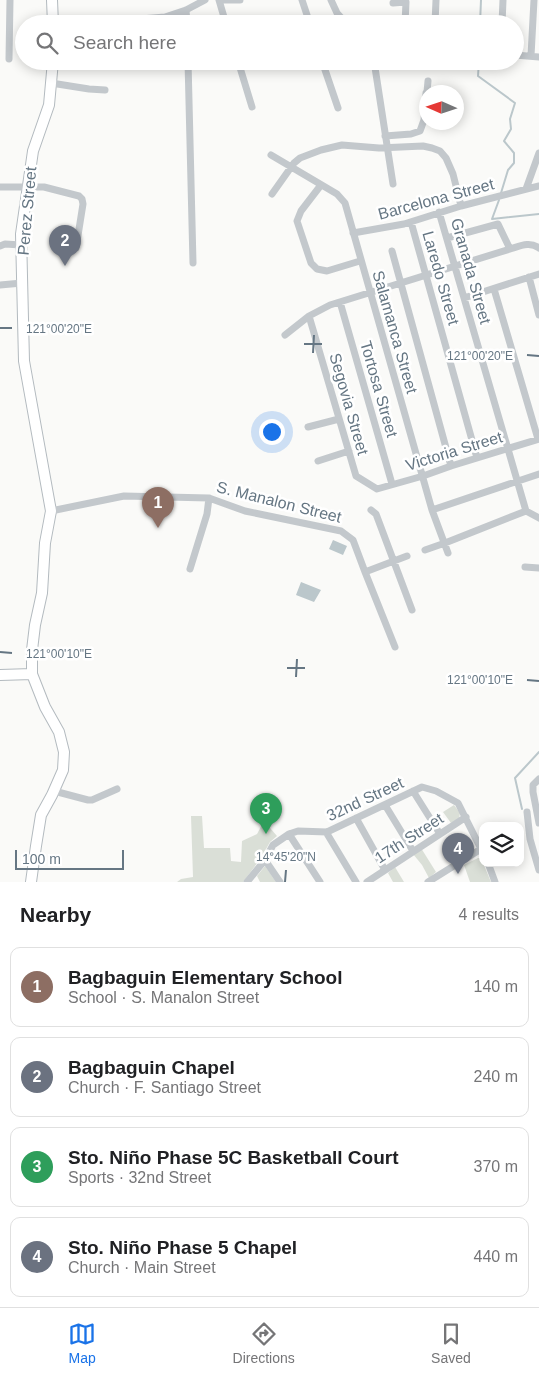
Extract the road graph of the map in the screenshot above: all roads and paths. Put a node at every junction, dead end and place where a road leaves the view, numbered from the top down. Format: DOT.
graph roads {
  1 [pos="10,0"];
  2 [pos="52,0"];
  3 [pos="205,0"];
  4 [pos="221,0"];
  5 [pos="240,0"];
  6 [pos="302,0"];
  7 [pos="331,0"];
  8 [pos="436,0"];
  9 [pos="503,0"];
  10 [pos="534,0"];
  11 [pos="393,3"];
  12 [pos="186,10"];
  13 [pos="53,15"];
  14 [pos="176,15"];
  15 [pos="186,15"];
  16 [pos="224,15"];
  17 [pos="307,15"];
  18 [pos="339,15"];
  19 [pos="405,15"];
  20 [pos="435,15"];
  21 [pos="502,15"];
  22 [pos="524,56"];
  23 [pos="531,56"];
  24 [pos="539,56"];
  25 [pos="9,59"];
  26 [pos="52,70"];
  27 [pos="188,70"];
  28 [pos="241,70"];
  29 [pos="325,70"];
  30 [pos="375,70"];
  31 [pos="428,81"];
  32 [pos="51,83"];
  33 [pos="428,85"];
  34 [pos="105,90"];
  35 [pos="252,107"];
  36 [pos="338,108"];
  37 [pos="420,130"];
  38 [pos="386,136"];
  39 [pos="387,148"];
  40 [pos="539,153"];
  41 [pos="271,155"];
  42 [pos="290,167"];
  43 [pos="393,184"];
  44 [pos="321,185"];
  45 [pos="539,186"];
  46 [pos="0,187"];
  47 [pos="28,187"];
  48 [pos="526,190"];
  49 [pos="272,194"];
  50 [pos="461,206"];
  51 [pos="439,212"];
  52 [pos="411,222"];
  53 [pos="353,233"];
  54 [pos="447,238"];
  55 [pos="21,245"];
  56 [pos="0,246"];
  57 [pos="76,248"];
  58 [pos="539,248"];
  59 [pos="510,249"];
  60 [pos="392,252"];
  61 [pos="360,262"];
  62 [pos="193,263"];
  63 [pos="455,266"];
  64 [pos="426,274"];
  65 [pos="539,274"];
  66 [pos="528,278"];
  67 [pos="22,283"];
  68 [pos="401,283"];
  69 [pos="0,286"];
  70 [pos="494,289"];
  71 [pos="370,293"];
  72 [pos="464,298"];
  73 [pos="340,302"];
  74 [pos="539,315"];
  75 [pos="310,316"];
  76 [pos="285,335"];
  77 [pos="339,419"];
  78 [pos="308,427"];
  79 [pos="539,439"];
  80 [pos="508,448"];
  81 [pos="349,451"];
  82 [pos="477,458"];
  83 [pos="318,461"];
  84 [pos="451,466"];
  85 [pos="539,474"];
  86 [pos="423,476"];
  87 [pos="518,481"];
  88 [pos="392,484"];
  89 [pos="377,489"];
  90 [pos="209,498"];
  91 [pos="371,510"];
  92 [pos="432,510"];
  93 [pos="526,510"];
  94 [pos="51,511"];
  95 [pos="539,518"];
  96 [pos="445,543"];
  97 [pos="425,550"];
  98 [pos="448,553"];
  99 [pos="407,556"];
  100 [pos="394,561"];
  101 [pos="525,567"];
  102 [pos="539,568"];
  103 [pos="190,569"];
  104 [pos="365,572"];
  105 [pos="412,610"];
  106 [pos="395,647"];
  107 [pos="32,674"];
  108 [pos="0,675"];
  109 [pos="539,779"];
  110 [pos="117,789"];
  111 [pos="54,791"];
  112 [pos="413,791"];
  113 [pos="385,805"];
  114 [pos="538,811"];
  115 [pos="527,812"];
  116 [pos="466,817"];
  117 [pos="356,818"];
  118 [pos="539,823"];
  119 [pos="326,832"];
  120 [pos="289,834"];
  121 [pos="440,834"];
  122 [pos="479,845"];
  123 [pos="413,851"];
  124 [pos="479,853"];
  125 [pos="265,860"];
  126 [pos="489,867"];
  127 [pos="385,870"];
  128 [pos="539,870"];
  129 [pos="439,879"];
  130 [pos="31,882"];
  131 [pos="247,882"];
  132 [pos="280,882"];
  133 [pos="320,882"];
  134 [pos="356,882"];
  135 [pos="367,882"];
  136 [pos="428,882"];
  137 [pos="495,882"];
  1 -- 25 [label="street"];
  2 -- 13 [label="street"];
  3 -- 12 [label="street"];
  4 -- 5 [label="street"];
  4 -- 16 [label="street"];
  6 -- 17 [label="street"];
  7 -- 18 [label="street"];
  8 -- 20 [label="street"];
  9 -- 21 [label="street"];
  10 -- 23 [label="street"];
  11 -- 19 [label="street"];
  12 -- 14 [label="street"];
  12 -- 15 [label="street"];
  22 -- 23 [label="street"];
  23 -- 24 [label="street"];
  26 -- 32 [label="street, Perez Street"];
  27 -- 62 [label="street"];
  28 -- 35 [label="street"];
  29 -- 36 [label="street"];
  30 -- 38 [label="street"];
  31 -- 33 [label="street"];
  32 -- 34 [label="street"];
  32 -- 47 [label="street, Perez Street"];
  37 -- 38 [label="street"];
  38 -- 39 [label="street"];
  39 -- 42 [label="street"];
  39 -- 43 [label="street"];
  39 -- 50 [label="street"];
  40 -- 48 [label="street"];
  41 -- 42 [label="street, Salamanca Street"];
  42 -- 44 [label="street, Salamanca Street"];
  42 -- 49 [label="street"];
  44 -- 53 [label="street, Salamanca Street"];
  44 -- 61 [label="street"];
  45 -- 48 [label="street, Barcelona Street"];
  46 -- 47 [label="street"];
  47 -- 55 [label="street, Perez Street"];
  47 -- 57 [label="street"];
  48 -- 50 [label="street, Barcelona Street"];
  50 -- 51 [label="street, Barcelona Street"];
  51 -- 52 [label="street, Barcelona Street"];
  51 -- 54 [label="street, Granada Street"];
  52 -- 53 [label="street, Barcelona Street"];
  52 -- 64 [label="street, Laredo Street"];
  53 -- 61 [label="street, Salamanca Street"];
  54 -- 59 [label="street"];
  54 -- 63 [label="street, Granada Street"];
  55 -- 56 [label="street"];
  55 -- 67 [label="street, Perez Street"];
  58 -- 59 [label="street"];
  59 -- 63 [label="street"];
  60 -- 68 [label="street"];
  61 -- 71 [label="street, Salamanca Street"];
  63 -- 64 [label="street"];
  63 -- 72 [label="street, Granada Street"];
  64 -- 68 [label="street"];
  64 -- 82 [label="street, Laredo Street"];
  65 -- 66 [label="street"];
  66 -- 70 [label="street"];
  66 -- 74 [label="street"];
  67 -- 69 [label="street"];
  67 -- 94 [label="street, Perez Street"];
  68 -- 71 [label="street"];
  68 -- 84 [label="street"];
  70 -- 72 [label="street"];
  70 -- 79 [label="street"];
  71 -- 73 [label="street"];
  71 -- 86 [label="street, Salamanca Street"];
  72 -- 80 [label="street, Granada Street"];
  73 -- 75 [label="street"];
  73 -- 88 [label="street, Tortosa Street"];
  75 -- 76 [label="street"];
  75 -- 77 [label="street, Segovia Street"];
  77 -- 78 [label="street"];
  77 -- 81 [label="street, Segovia Street"];
  79 -- 80 [label="street, Victoria Street"];
  80 -- 82 [label="street, Victoria Street"];
  80 -- 87 [label="street, Granada Street"];
  81 -- 83 [label="street"];
  81 -- 89 [label="street, Segovia Street"];
  82 -- 84 [label="street, Victoria Street"];
  84 -- 86 [label="street, Victoria Street"];
  85 -- 87 [label="street"];
  86 -- 88 [label="street, Victoria Street"];
  86 -- 92 [label="street, Salamanca Street"];
  87 -- 92 [label="street"];
  87 -- 93 [label="street, Granada Street"];
  88 -- 89 [label="street, Victoria Street"];
  90 -- 94 [label="street, S. Manalon Street"];
  90 -- 103 [label="street"];
  90 -- 104 [label="street, S. Manalon Street"];
  91 -- 100 [label="street"];
  92 -- 96 [label="street, Salamanca Street"];
  93 -- 95 [label="street"];
  93 -- 96 [label="street"];
  94 -- 107 [label="street"];
  96 -- 97 [label="street"];
  96 -- 98 [label="street, Salamanca Street"];
  99 -- 100 [label="street"];
  100 -- 104 [label="street"];
  100 -- 105 [label="street"];
  101 -- 102 [label="street"];
  104 -- 106 [label="street, S. Manalon Street"];
  107 -- 108 [label="street"];
  107 -- 111 [label="street"];
  109 -- 114 [label="street"];
  110 -- 111 [label="street"];
  111 -- 130 [label="street"];
  112 -- 113 [label="street, 32nd Street"];
  112 -- 116 [label="street, 32nd Street"];
  112 -- 121 [label="street"];
  113 -- 117 [label="street, 32nd Street"];
  113 -- 123 [label="street"];
  114 -- 118 [label="street"];
  115 -- 128 [label="street"];
  116 -- 121 [label="street, 17th Street"];
  116 -- 122 [label="street, 32nd Street"];
  117 -- 119 [label="street, 32nd Street"];
  117 -- 127 [label="street"];
  119 -- 120 [label="street, 32nd Street"];
  119 -- 134 [label="street"];
  120 -- 125 [label="street"];
  120 -- 133 [label="street"];
  121 -- 123 [label="street, 17th Street"];
  123 -- 127 [label="street, 17th Street"];
  124 -- 129 [label="street"];
  125 -- 131 [label="street"];
  125 -- 132 [label="street"];
  126 -- 137 [label="street"];
  127 -- 135 [label="street, 17th Street"];
  129 -- 136 [label="street"];
}
